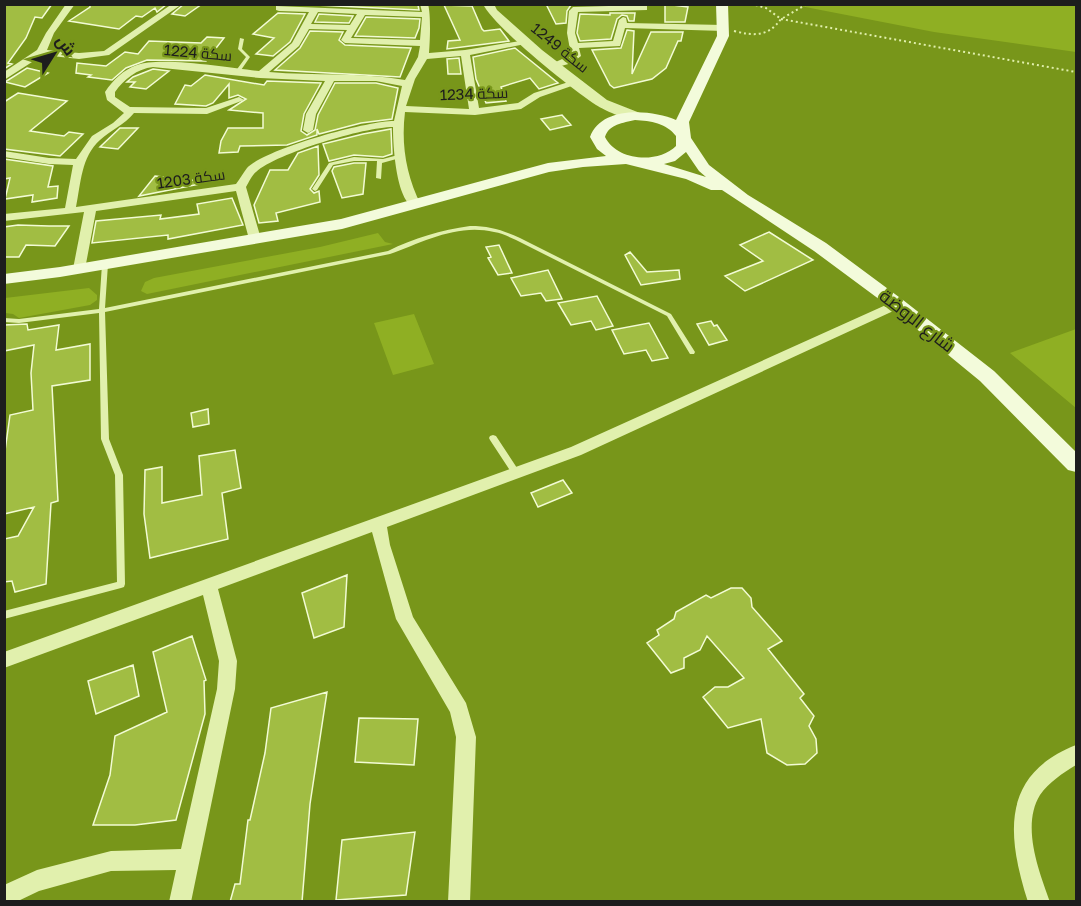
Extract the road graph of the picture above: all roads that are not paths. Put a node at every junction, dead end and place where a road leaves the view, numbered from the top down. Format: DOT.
graph roads {
  1 [pos="71,4"];
  2 [pos="178,4"];
  3 [pos="488,4"];
  4 [pos="722,4"];
  5 [pos="279,8"];
  6 [pos="644,8"];
  7 [pos="425,10"];
  8 [pos="314,11"];
  9 [pos="362,13"];
  10 [pos="306,26"];
  11 [pos="353,28"];
  12 [pos="724,28"];
  13 [pos="242,39"];
  14 [pos="425,43"];
  15 [pos="526,43"];
  16 [pos="573,46"];
  17 [pos="40,52"];
  18 [pos="465,53"];
  19 [pos="424,56"];
  20 [pos="554,65"];
  21 [pos="237,72"];
  22 [pos="260,75"];
  23 [pos="4,77"];
  24 [pos="331,78"];
  25 [pos="408,84"];
  26 [pos="700,84"];
  27 [pos="582,87"];
  28 [pos="238,100"];
  29 [pos="401,109"];
  30 [pos="129,110"];
  31 [pos="475,112"];
  32 [pos="642,117"];
  33 [pos="400,124"];
  34 [pos="308,130"];
  35 [pos="598,132"];
  36 [pos="684,137"];
  37 [pos="4,154"];
  38 [pos="398,157"];
  39 [pos="381,160"];
  40 [pos="631,161"];
  41 [pos="79,162"];
  42 [pos="548,168"];
  43 [pos="379,178"];
  44 [pos="240,188"];
  45 [pos="315,189"];
  46 [pos="742,198"];
  47 [pos="416,205"];
  48 [pos="91,208"];
  49 [pos="70,211"];
  50 [pos="4,218"];
  51 [pos="255,239"];
  52 [pos="105,264"];
  53 [pos="79,269"];
  54 [pos="4,279"];
  55 [pos="897,304"];
  56 [pos="102,311"];
  57 [pos="4,320"];
  58 [pos="692,352"];
  59 [pos="493,438"];
  60 [pos="1077,464"];
  61 [pos="516,473"];
  62 [pos="378,523"];
  63 [pos="208,585"];
  64 [pos="4,615"];
  65 [pos="4,660"];
  66 [pos="1077,754"];
  67 [pos="190,859"];
  68 [pos="4,896"];
  69 [pos="180,902"];
  70 [pos="459,902"];
  71 [pos="1039,902"];
  1 -- 17 [label="street"];
  2 -- 17 [label="street"];
  3 -- 15 [label="street, سكة 1249"];
  4 -- 12 [label="main road"];
  5 -- 8 [label="street"];
  6 -- 16 [label="street"];
  7 -- 9 [label="street"];
  7 -- 14 [label="street"];
  8 -- 9 [label="street"];
  8 -- 10 [label="street"];
  9 -- 11 [label="street"];
  10 -- 11 [label="street"];
  10 -- 22 [label="street"];
  11 -- 14 [label="street"];
  12 -- 16 [label="street"];
  12 -- 26 [label="main road"];
  13 -- 21 [label="lane"];
  14 -- 19 [label="street"];
  15 -- 18 [label="street"];
  15 -- 20 [label="street, سكة 1249"];
  16 -- 20 [label="street"];
  17 -- 23 [label="street"];
  18 -- 19 [label="street"];
  18 -- 31 [label="street"];
  19 -- 25 [label="street"];
  20 -- 27 [label="street, سكة 1249"];
  21 -- 22 [label="street, سكة 1224"];
  21 -- 30 [label="street, سكة 1224"];
  22 -- 24 [label="street, سكة 1224"];
  24 -- 25 [label="street, سكة 1224"];
  24 -- 34 [label="street"];
  25 -- 29 [label="street"];
  26 -- 32 [label="main road"];
  26 -- 36 [label="main road"];
  27 -- 31 [label="street, سكة 1234"];
  27 -- 32 [label="street, سكة 1249"];
  27 -- 35 [label="street, سكة 1249"];
  28 -- 30 [label="street"];
  29 -- 31 [label="street, سكة 1234"];
  29 -- 33 [label="street"];
  30 -- 41 [label="street"];
  32 -- 35 [label="main road"];
  32 -- 36 [label="main road"];
  33 -- 38 [label="street"];
  33 -- 44 [label="street, سكة 1203"];
  35 -- 40 [label="main road"];
  35 -- 42 [label="main road"];
  36 -- 40 [label="main road"];
  36 -- 46 [label="main road, شارع الروضة"];
  37 -- 41 [label="street"];
  38 -- 39 [label="lane"];
  38 -- 47 [label="street"];
  39 -- 43 [label="lane"];
  39 -- 45 [label="lane"];
  40 -- 42 [label="main road"];
  40 -- 46 [label="main road, شارع الروضة"];
  41 -- 49 [label="street"];
  42 -- 47 [label="main road"];
  44 -- 48 [label="street, سكة 1203"];
  44 -- 51 [label="street"];
  46 -- 55 [label="main road, شارع الروضة"];
  47 -- 51 [label="main road"];
  48 -- 49 [label="street, سكة 1203"];
  48 -- 53 [label="street"];
  49 -- 50 [label="street, سكة 1203"];
  51 -- 52 [label="main road"];
  52 -- 53 [label="main road"];
  52 -- 56 [label="lane"];
  53 -- 54 [label="main road"];
  55 -- 60 [label="main road, شارع الروضة"];
  55 -- 61 [label="street"];
  56 -- 57 [label="lane"];
  56 -- 58 [label="lane"];
  56 -- 64 [label="lane"];
  59 -- 61 [label="lane"];
  61 -- 62 [label="street"];
  62 -- 63 [label="street"];
  62 -- 70 [label="street"];
  63 -- 65 [label="street"];
  63 -- 67 [label="street"];
  66 -- 71 [label="street"];
  67 -- 68 [label="street"];
  67 -- 69 [label="street"];
}
